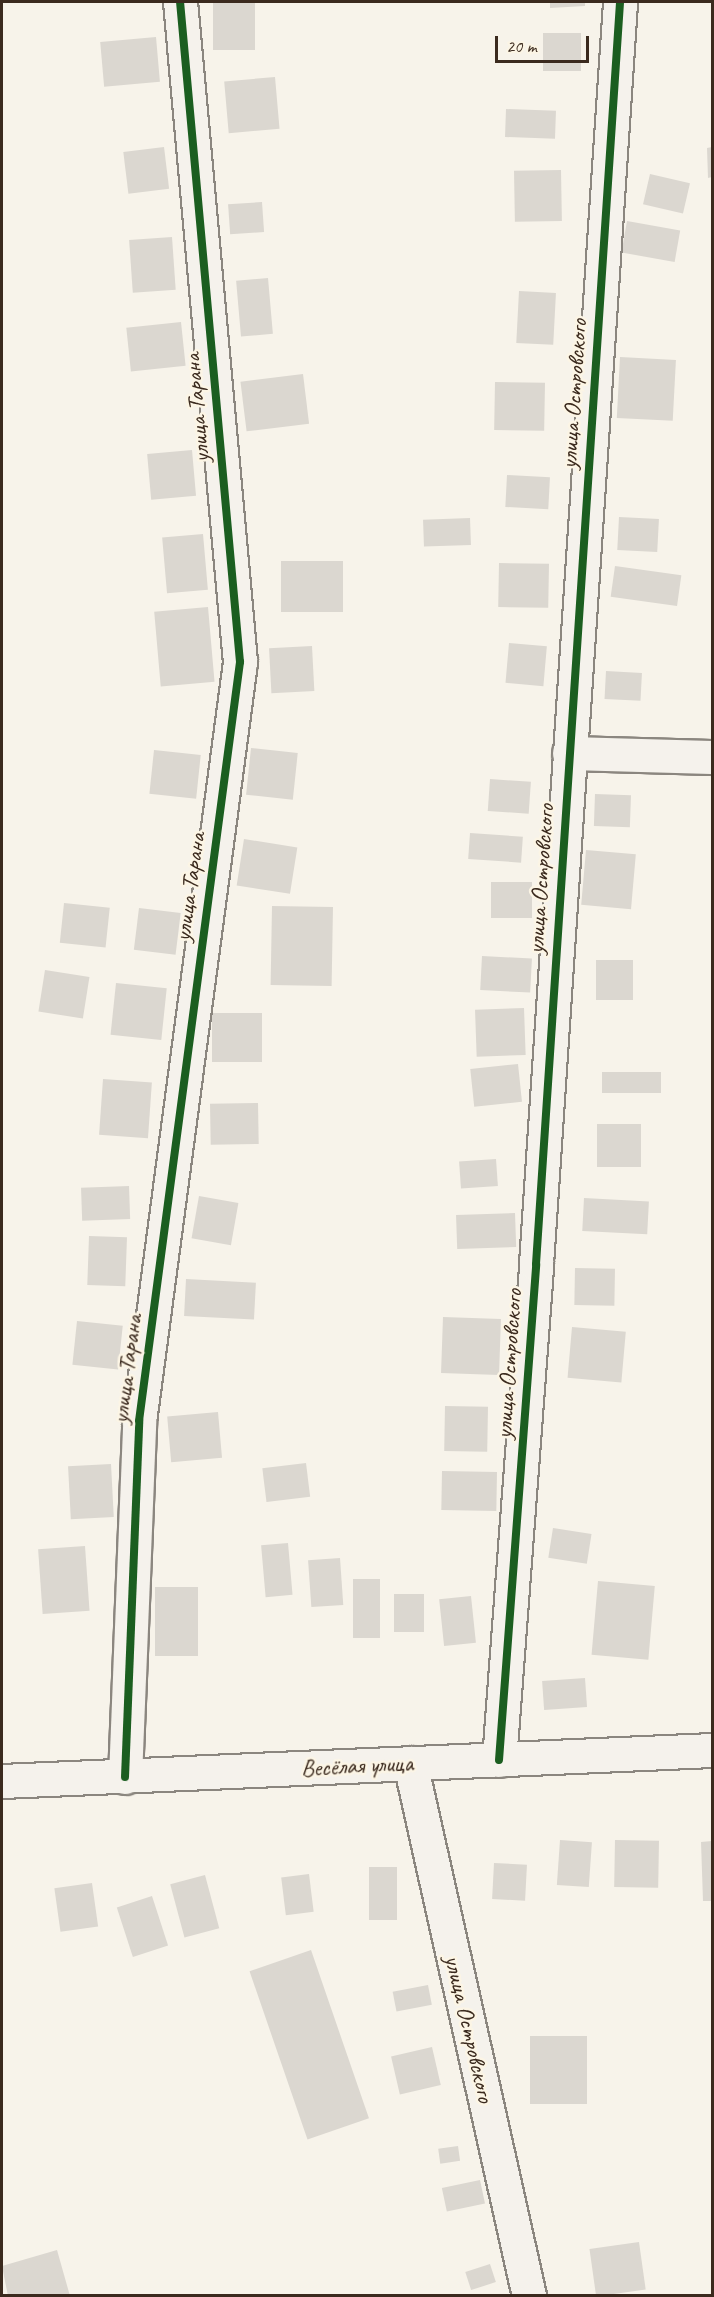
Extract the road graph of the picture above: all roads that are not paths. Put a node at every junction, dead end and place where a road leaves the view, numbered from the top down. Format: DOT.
graph roads {
  1 [pos="180,2"];
  2 [pos="620,2"];
  3 [pos="568,753"];
  4 [pos="712,757"];
  5 [pos="712,1750"];
  6 [pos="499,1760"];
  7 [pos="410,1763"];
  8 [pos="125,1777"];
  9 [pos="2,1781"];
  10 [pos="529,2295"];
  1 -- 8 [label="street, улица Тарана"];
  2 -- 3 [label="street, улица Островского"];
  3 -- 4 [label="street"];
  3 -- 6 [label="street, улица Островского"];
  5 -- 6 [label="street, Весёлая улица"];
  6 -- 7 [label="street, Весёлая улица"];
  7 -- 8 [label="street, Весёлая улица"];
  7 -- 10 [label="street, улица Островского"];
  8 -- 9 [label="street, Весёлая улица"];
}
